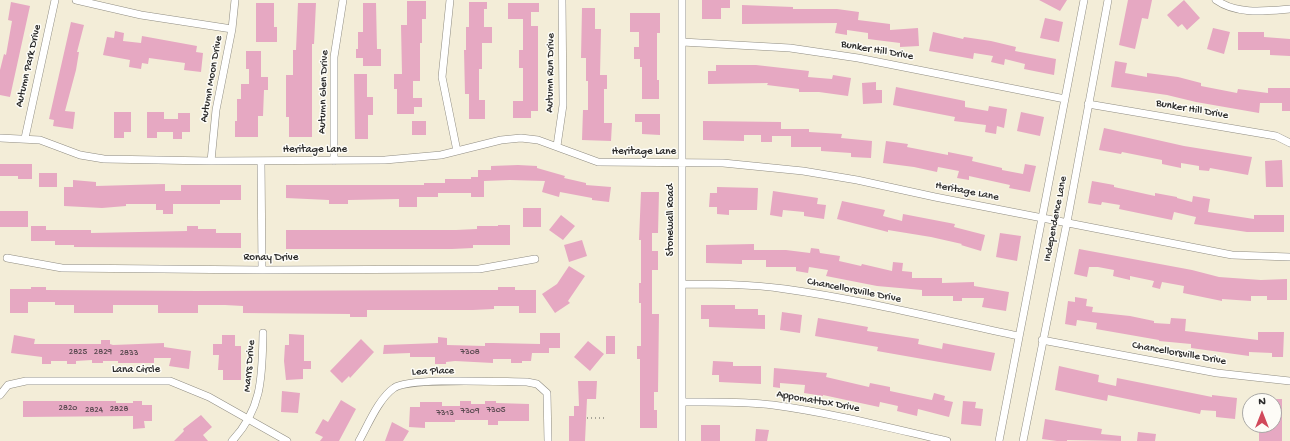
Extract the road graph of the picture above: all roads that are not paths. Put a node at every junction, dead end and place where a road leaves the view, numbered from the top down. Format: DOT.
graph roads {
  1 [pos="55,0"];
  2 [pos="76,0"];
  3 [pos="235,0"];
  4 [pos="343,0"];
  5 [pos="450,0"];
  6 [pos="562,0"];
  7 [pos="682,0"];
  8 [pos="1084,0"];
  9 [pos="1108,0"];
  10 [pos="1216,0"];
  11 [pos="1290,9"];
  12 [pos="232,29"];
  13 [pos="682,42"];
  14 [pos="1065,99"];
  15 [pos="1088,104"];
  16 [pos="0,138"];
  17 [pos="24,138"];
  18 [pos="1290,143"];
  19 [pos="557,146"];
  20 [pos="457,151"];
  21 [pos="211,161"];
  22 [pos="261,161"];
  23 [pos="334,161"];
  24 [pos="682,163"];
  25 [pos="1043,218"];
  26 [pos="1067,222"];
  27 [pos="1290,257"];
  28 [pos="7,258"];
  29 [pos="535,259"];
  30 [pos="262,270"];
  31 [pos="682,284"];
  32 [pos="263,333"];
  33 [pos="1020,336"];
  34 [pos="1042,340"];
  35 [pos="1290,381"];
  36 [pos="0,395"];
  37 [pos="682,402"];
  38 [pos="249,419"];
  39 [pos="232,441"];
  40 [pos="287,441"];
  41 [pos="359,441"];
  42 [pos="548,441"];
  43 [pos="682,441"];
  44 [pos="948,441"];
  45 [pos="999,441"];
  46 [pos="1022,441"];
  1 -- 17 [label="street, Autumn Park Drive"];
  2 -- 12 [label="street"];
  3 -- 12 [label="street, Autumn Moon Drive"];
  4 -- 23 [label="street, Autumn Glen Drive"];
  5 -- 20 [label="street"];
  6 -- 19 [label="street, Autumn Run Drive"];
  7 -- 13 [label="street, Stonewall Road"];
  8 -- 14 [label="street, Independence Lane"];
  9 -- 15 [label="street, Independence Lane"];
  10 -- 11 [label="street"];
  12 -- 21 [label="street, Autumn Moon Drive"];
  13 -- 14 [label="street, Bunker Hill Drive"];
  13 -- 24 [label="street, Stonewall Road"];
  14 -- 25 [label="street, Independence Lane"];
  15 -- 18 [label="street, Bunker Hill Drive"];
  15 -- 26 [label="street, Independence Lane"];
  16 -- 17 [label="street, Heritage Lane"];
  17 -- 21 [label="street, Heritage Lane"];
  19 -- 20 [label="street, Heritage Lane"];
  19 -- 24 [label="street, Heritage Lane"];
  20 -- 23 [label="street, Heritage Lane"];
  21 -- 22 [label="street, Heritage Lane"];
  22 -- 23 [label="street, Heritage Lane"];
  22 -- 30 [label="street"];
  24 -- 25 [label="street, Heritage Lane"];
  24 -- 31 [label="street, Stonewall Road"];
  25 -- 26 [label="street, Heritage Lane"];
  25 -- 33 [label="street, Independence Lane"];
  26 -- 27 [label="street, Heritage Lane"];
  26 -- 34 [label="street, Independence Lane"];
  28 -- 30 [label="street, Ronay Drive"];
  29 -- 30 [label="street, Ronay Drive"];
  31 -- 33 [label="street, Chancellorsville Drive"];
  31 -- 37 [label="street, Stonewall Road"];
  32 -- 38 [label="street, Marrs Drive"];
  33 -- 45 [label="street, Independence Lane"];
  34 -- 35 [label="street, Chancellorsville Drive"];
  34 -- 46 [label="street, Independence Lane"];
  36 -- 38 [label="street, Lana Circle"];
  37 -- 43 [label="street, Stonewall Road"];
  37 -- 44 [label="street, Appomattox Drive"];
  38 -- 39 [label="street, Marrs Drive"];
  38 -- 40 [label="street, Lana Circle"];
  41 -- 42 [label="street, Lea Place"];
}
